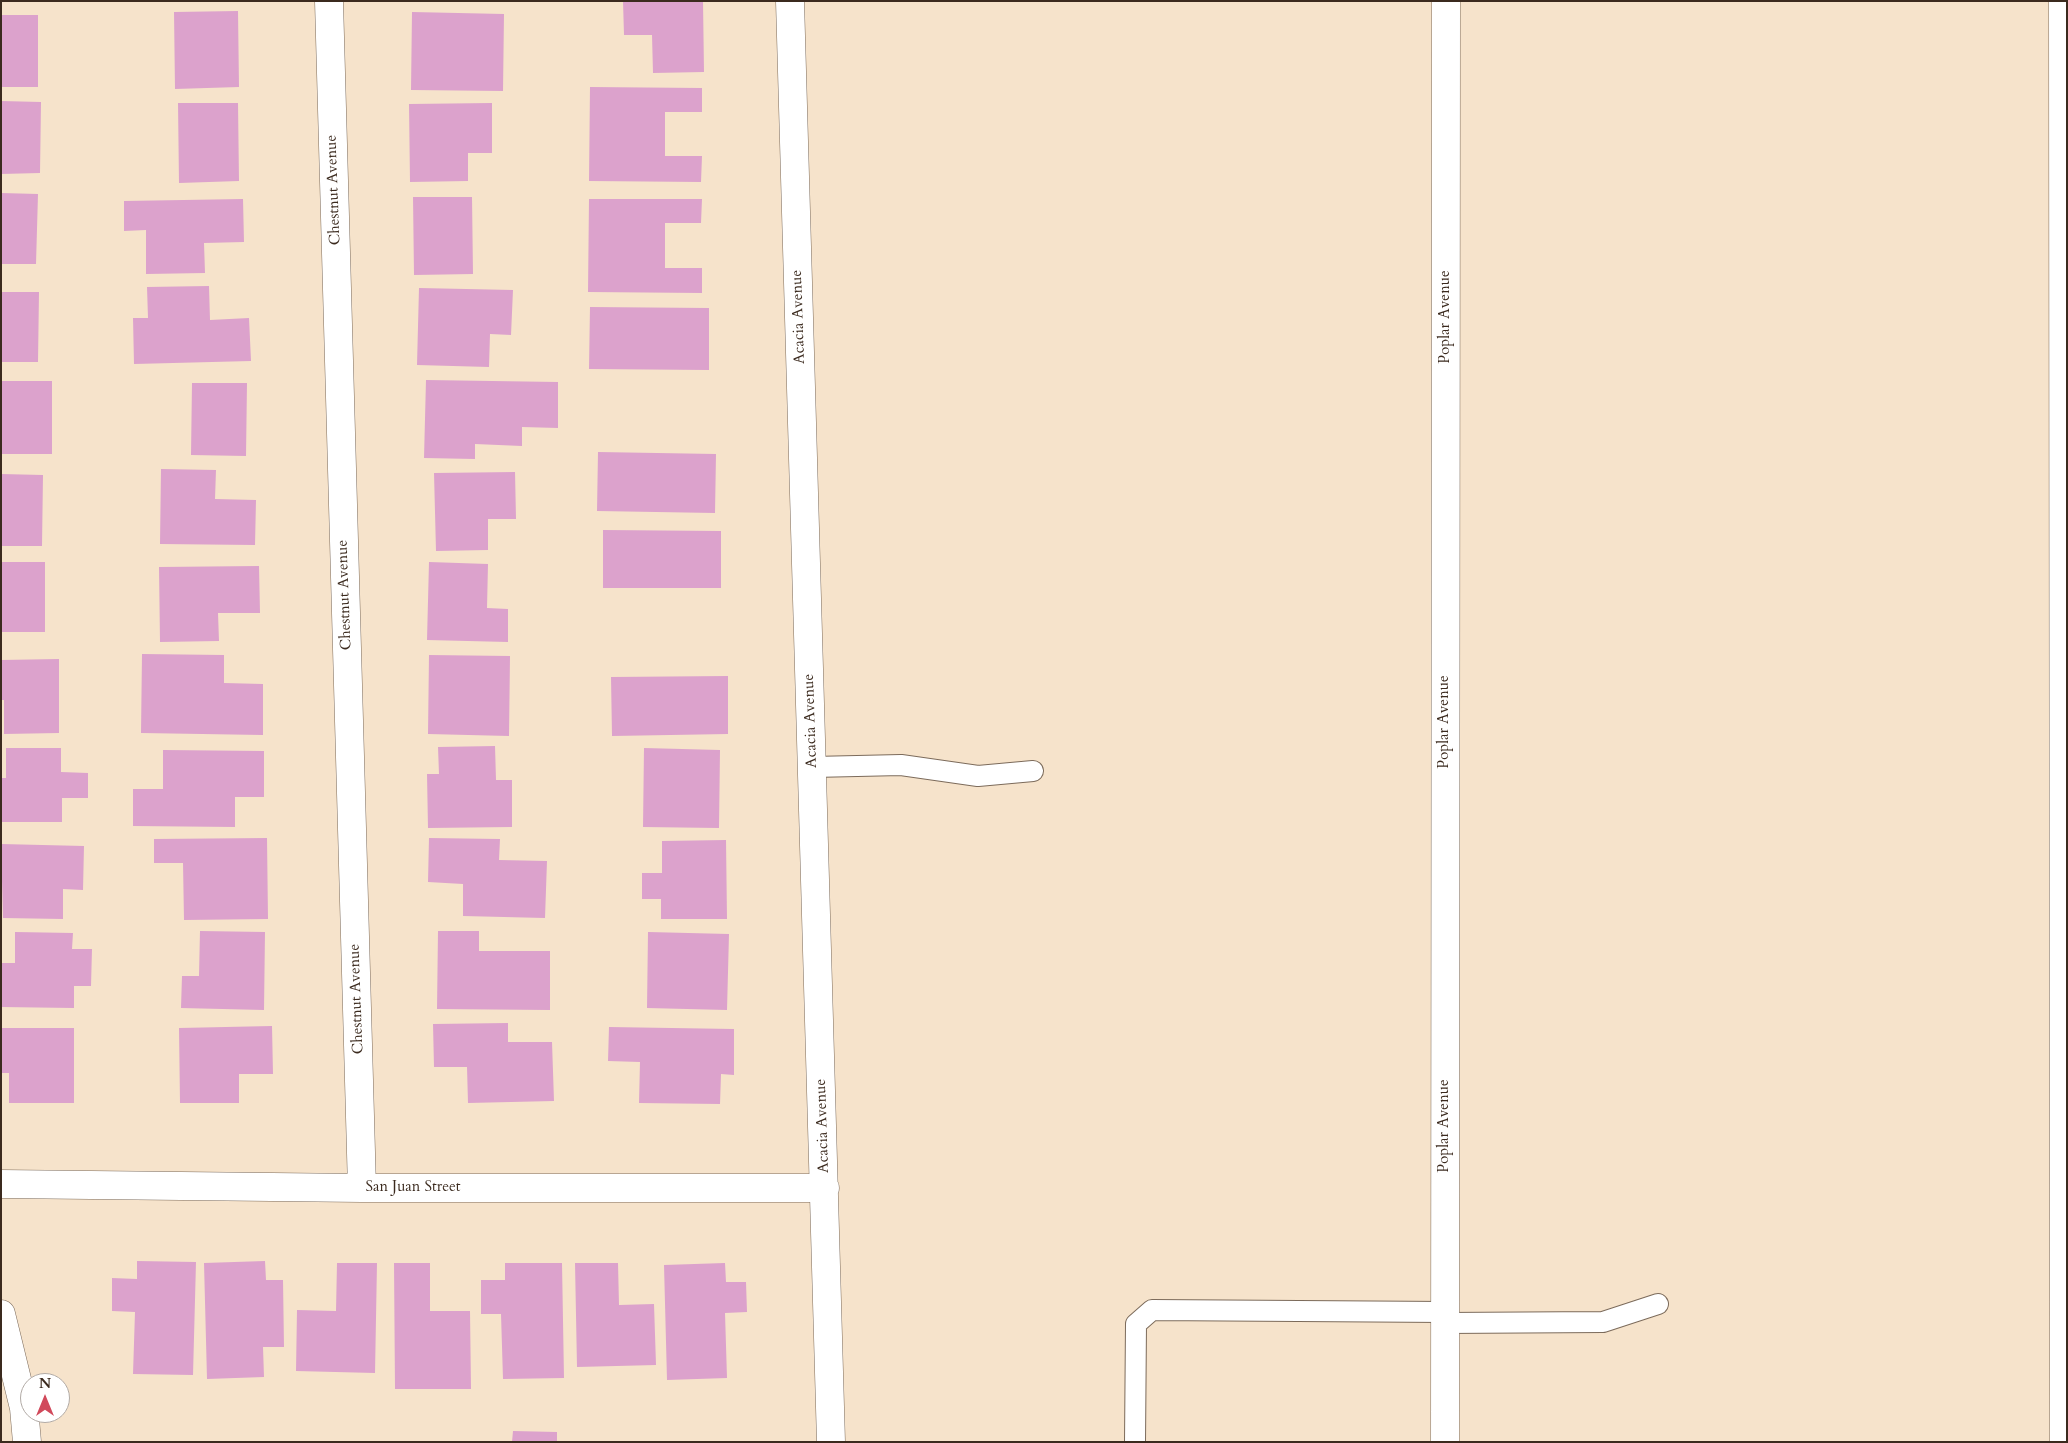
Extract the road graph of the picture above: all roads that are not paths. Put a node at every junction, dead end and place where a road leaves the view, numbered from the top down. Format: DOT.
graph roads {
  1 [pos="329,1"];
  2 [pos="790,1"];
  3 [pos="1446,1"];
  4 [pos="2063,1"];
  5 [pos="2065,73"];
  6 [pos="813,767"];
  7 [pos="1033,770"];
  8 [pos="1,1184"];
  9 [pos="362,1188"];
  10 [pos="825,1188"];
  11 [pos="1658,1304"];
  12 [pos="1,1314"];
  13 [pos="1445,1318"];
  14 [pos="27,1442"];
  15 [pos="831,1442"];
  16 [pos="1135,1442"];
  17 [pos="1444,1442"];
  18 [pos="2064,1442"];
  1 -- 9 [label="street, Chestnut Avenue"];
  2 -- 6 [label="street, Acacia Avenue"];
  3 -- 13 [label="street, Poplar Avenue"];
  4 -- 5 [label="street"];
  5 -- 18 [label="street"];
  6 -- 7 [label="lane"];
  6 -- 10 [label="street, Acacia Avenue"];
  8 -- 9 [label="street, San Juan Street"];
  9 -- 10 [label="street, San Juan Street"];
  10 -- 15 [label="street, Acacia Avenue"];
  11 -- 13 [label="lane"];
  12 -- 14 [label="street"];
  13 -- 16 [label="lane"];
  13 -- 17 [label="street, Poplar Avenue"];
}
